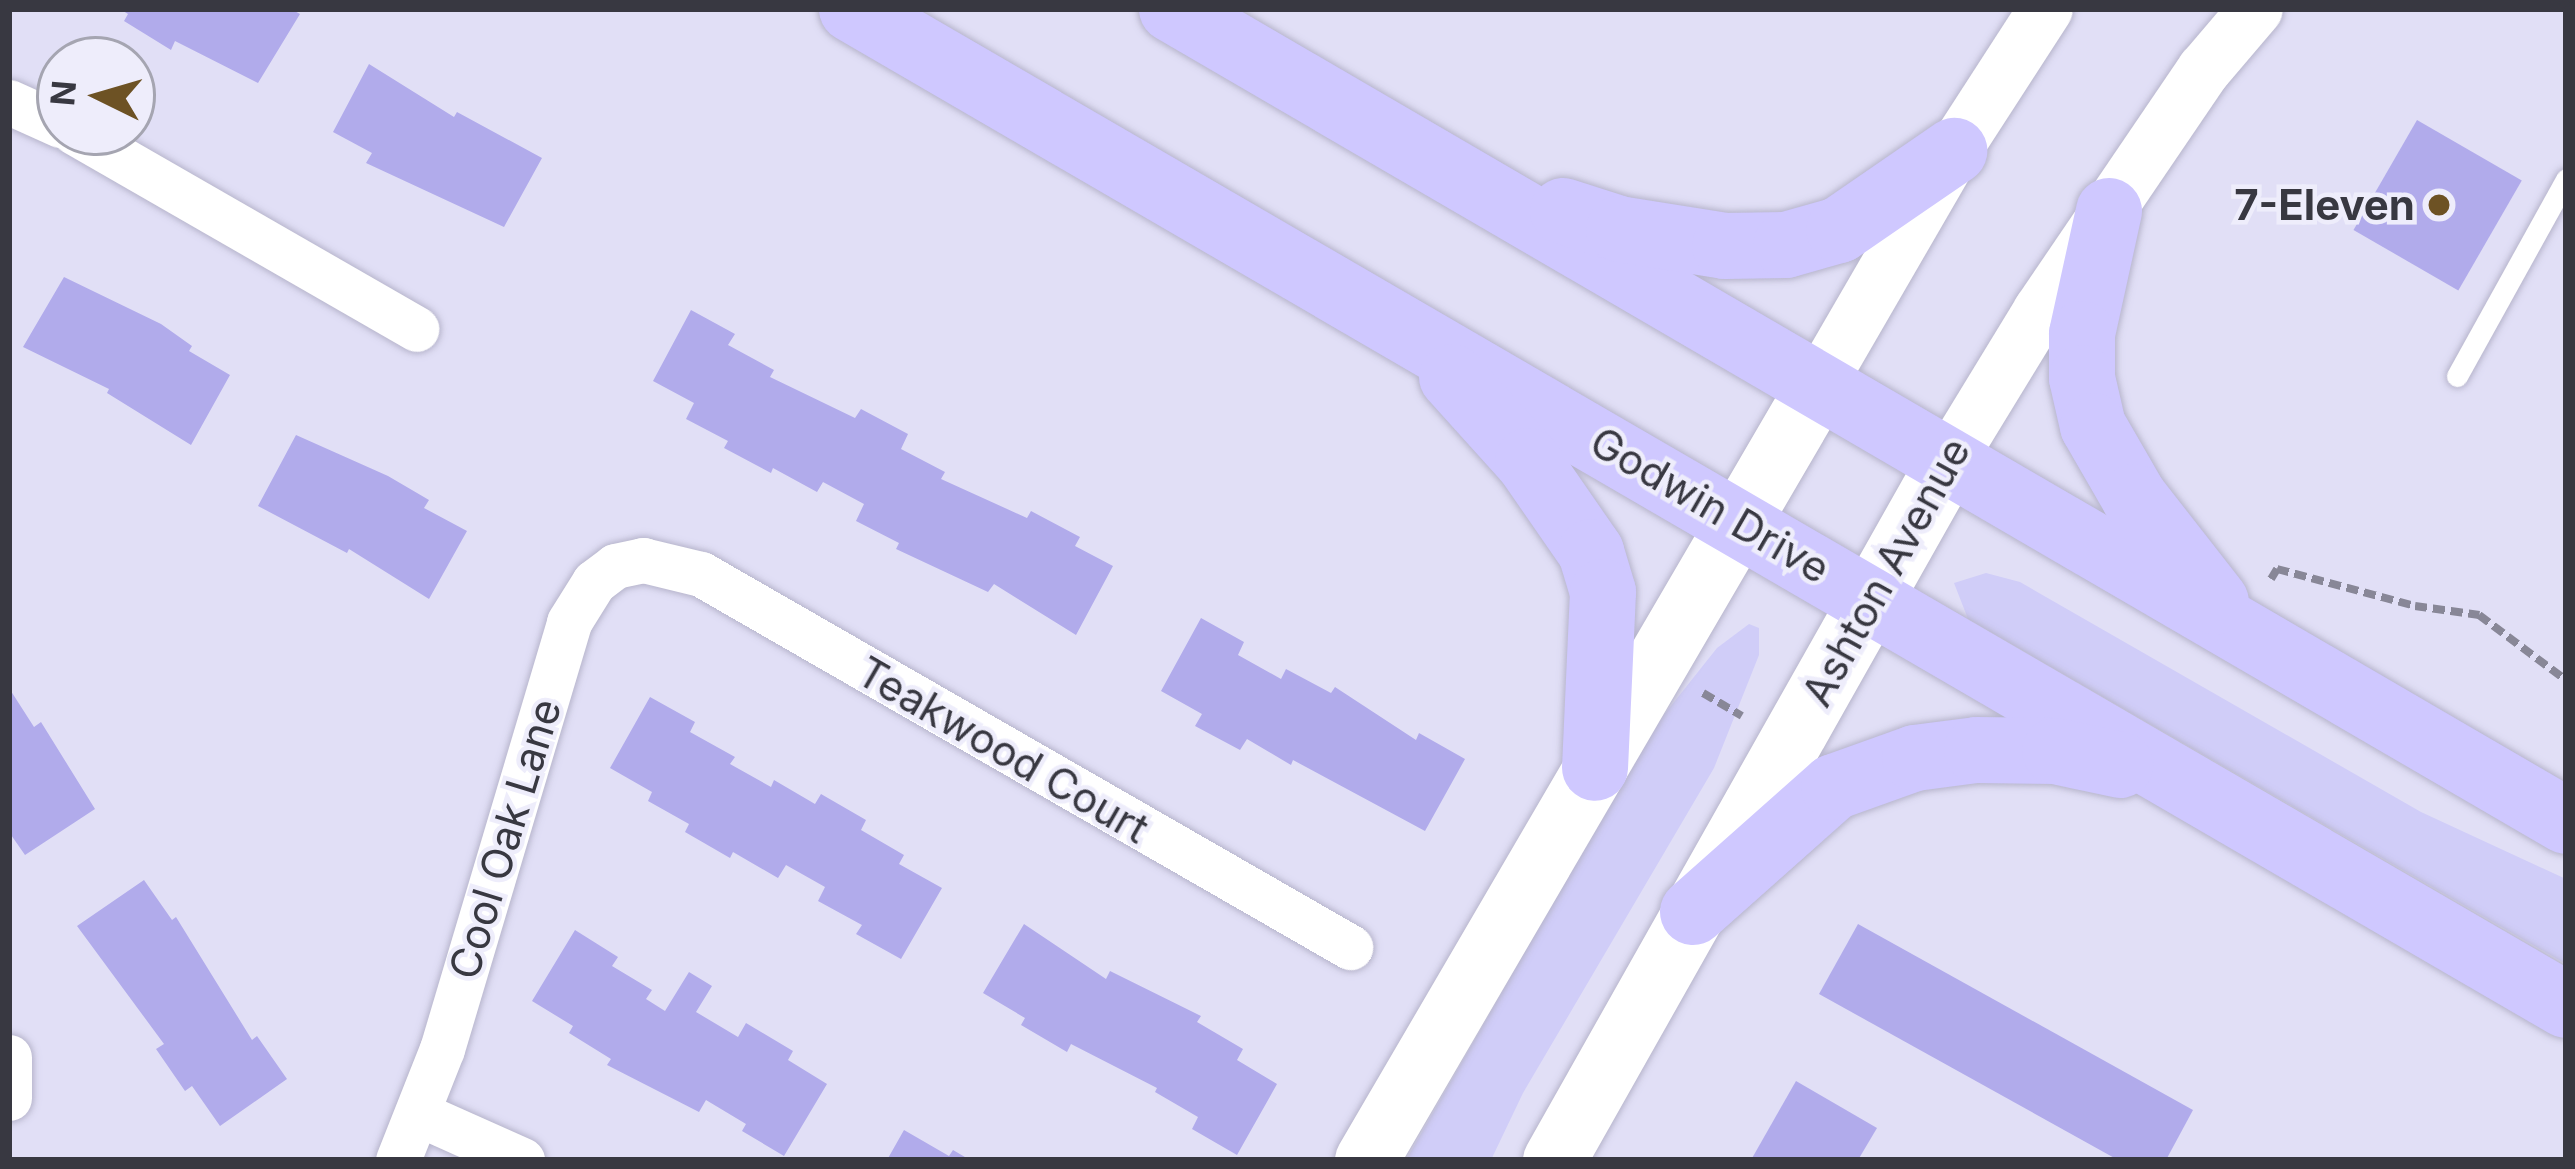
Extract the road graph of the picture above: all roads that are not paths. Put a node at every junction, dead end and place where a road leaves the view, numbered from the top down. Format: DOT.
graph roads {
  1 [pos="852,9"];
  2 [pos="1172,9"];
  3 [pos="2046,9"];
  4 [pos="2256,9"];
  5 [pos="1954,151"];
  6 [pos="116,156"];
  7 [pos="2566,179"];
  8 [pos="1469,182"];
  9 [pos="2109,212"];
  10 [pos="1382,314"];
  11 [pos="416,329"];
  12 [pos="2457,376"];
  13 [pos="1818,386"];
  14 [pos="1948,462"];
  15 [pos="1739,521"];
  16 [pos="654,562"];
  17 [pos="1871,599"];
  18 [pos="2237,629"];
  19 [pos="1595,768"];
  20 [pos="2189,787"];
  21 [pos="2566,821"];
  22 [pos="1694,912"];
  23 [pos="1350,946"];
  24 [pos="2566,1005"];
  25 [pos="9,1057"];
  26 [pos="9,1098"];
  27 [pos="418,1114"];
  28 [pos="398,1160"];
  29 [pos="522,1160"];
  30 [pos="1366,1160"];
  31 [pos="1554,1160"];
  1 -- 10 [label="main road, Godwin Drive"];
  2 -- 8 [label="main road"];
  3 -- 5 [label="street"];
  4 -- 9 [label="street, Ashton Avenue"];
  5 -- 8 [label="main road"];
  5 -- 13 [label="street"];
  6 -- 11 [label="street"];
  7 -- 12 [label="lane"];
  8 -- 13 [label="main road"];
  9 -- 14 [label="street, Ashton Avenue"];
  9 -- 18 [label="main road"];
  10 -- 15 [label="main road, Godwin Drive"];
  10 -- 19 [label="main road"];
  13 -- 14 [label="main road"];
  13 -- 15 [label="main road"];
  14 -- 17 [label="main road, Ashton Avenue"];
  14 -- 18 [label="main road"];
  15 -- 17 [label="main road, Godwin Drive"];
  15 -- 19 [label="main road"];
  16 -- 23 [label="street, Teakwood Court"];
  16 -- 27 [label="street, Cool Oak Lane"];
  17 -- 20 [label="main road, Godwin Drive"];
  17 -- 22 [label="main road, Ashton Avenue"];
  18 -- 21 [label="main road"];
  19 -- 30 [label="main road"];
  20 -- 22 [label="main road"];
  20 -- 24 [label="main road, Godwin Drive"];
  22 -- 31 [label="main road, Ashton Avenue"];
  25 -- 26 [label="street"];
  27 -- 28 [label="street, Cool Oak Lane"];
  27 -- 29 [label="street"];
}
